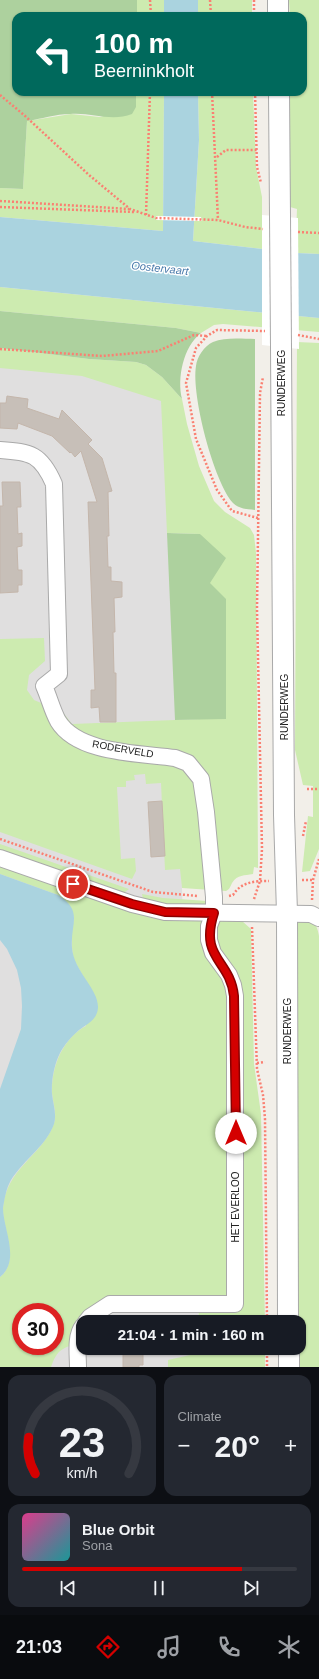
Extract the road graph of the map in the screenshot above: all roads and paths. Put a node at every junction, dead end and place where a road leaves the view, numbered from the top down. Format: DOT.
graph roads {
  1 [pos="150,0"];
  2 [pos="210,0"];
  3 [pos="254,0"];
  4 [pos="278,0"];
  5 [pos="151,12"];
  6 [pos="211,12"];
  7 [pos="254,12"];
  8 [pos="278,12"];
  9 [pos="0,95"];
  10 [pos="150,96"];
  11 [pos="212,96"];
  12 [pos="255,96"];
  13 [pos="279,96"];
  14 [pos="257,150"];
  15 [pos="216,158"];
  16 [pos="262,188"];
  17 [pos="0,201"];
  18 [pos="0,207"];
  19 [pos="130,209"];
  20 [pos="137,212"];
  21 [pos="146,216"];
  22 [pos="218,220"];
  23 [pos="274,223"];
  24 [pos="298,232"];
  25 [pos="319,233"];
  26 [pos="207,336"];
  27 [pos="282,338"];
  28 [pos="319,339"];
  29 [pos="0,349"];
  30 [pos="264,372"];
  31 [pos="0,450"];
  32 [pos="258,518"];
  33 [pos="307,789"];
  34 [pos="319,789"];
  35 [pos="0,838"];
  36 [pos="0,858"];
  37 [pos="319,859"];
  38 [pos="313,880"];
  39 [pos="260,881"];
  40 [pos="287,881"];
  41 [pos="214,897"];
  42 [pos="214,913"];
  43 [pos="252,913"];
  44 [pos="287,913"];
  45 [pos="315,916"];
  46 [pos="257,1062"];
  47 [pos="265,1062"];
  48 [pos="93,1315"];
  49 [pos="267,1315"];
  50 [pos="288,1315"];
  51 [pos="78,1355"];
  52 [pos="267,1355"];
  53 [pos="289,1355"];
  54 [pos="78,1367"];
  55 [pos="267,1367"];
  56 [pos="289,1367"];
  1 -- 5 [label="path"];
  2 -- 6 [label="path"];
  3 -- 7 [label="path"];
  4 -- 8 [label="street"];
  9 -- 19 [label="path"];
  10 -- 21 [label="path"];
  11 -- 15 [label="path"];
  12 -- 14 [label="path"];
  13 -- 23 [label="street, RUNDERWEG"];
  14 -- 15 [label="path"];
  14 -- 16 [label="path"];
  15 -- 22 [label="path"];
  17 -- 19 [label="path"];
  18 -- 20 [label="path"];
  19 -- 20 [label="path"];
  20 -- 21 [label="path"];
  21 -- 22 [label="path"];
  22 -- 23 [label="path"];
  23 -- 27 [label="street, RUNDERWEG, bridge"];
  24 -- 25 [label="path"];
  26 -- 27 [label="path"];
  26 -- 29 [label="path"];
  26 -- 32 [label="path"];
  27 -- 28 [label="path"];
  27 -- 40 [label="street, RUNDERWEG"];
  30 -- 32 [label="path, RUNDERWEG"];
  31 -- 41 [label="street, RODERVELD"];
  32 -- 39 [label="path, RUNDERWEG"];
  33 -- 34 [label="path"];
  35 -- 41 [label="path"];
  36 -- 42 [label="street"];
  37 -- 38 [label="path"];
  38 -- 40 [label="path"];
  38 -- 45 [label="path"];
  39 -- 40 [label="path"];
  39 -- 41 [label="path"];
  39 -- 43 [label="path, RUNDERWEG"];
  40 -- 44 [label="street, RUNDERWEG"];
  41 -- 42 [label="street, RODERVELD"];
  42 -- 43 [label="street"];
  42 -- 48 [label="street, HET EVERLOO"];
  43 -- 44 [label="street"];
  43 -- 46 [label="path, RUNDERWEG"];
  44 -- 45 [label="street"];
  44 -- 50 [label="street, RUNDERWEG"];
  46 -- 47 [label="path"];
  46 -- 49 [label="path, RUNDERWEG"];
  51 -- 54 [label="street"];
  52 -- 55 [label="path"];
  53 -- 56 [label="street"];
}
